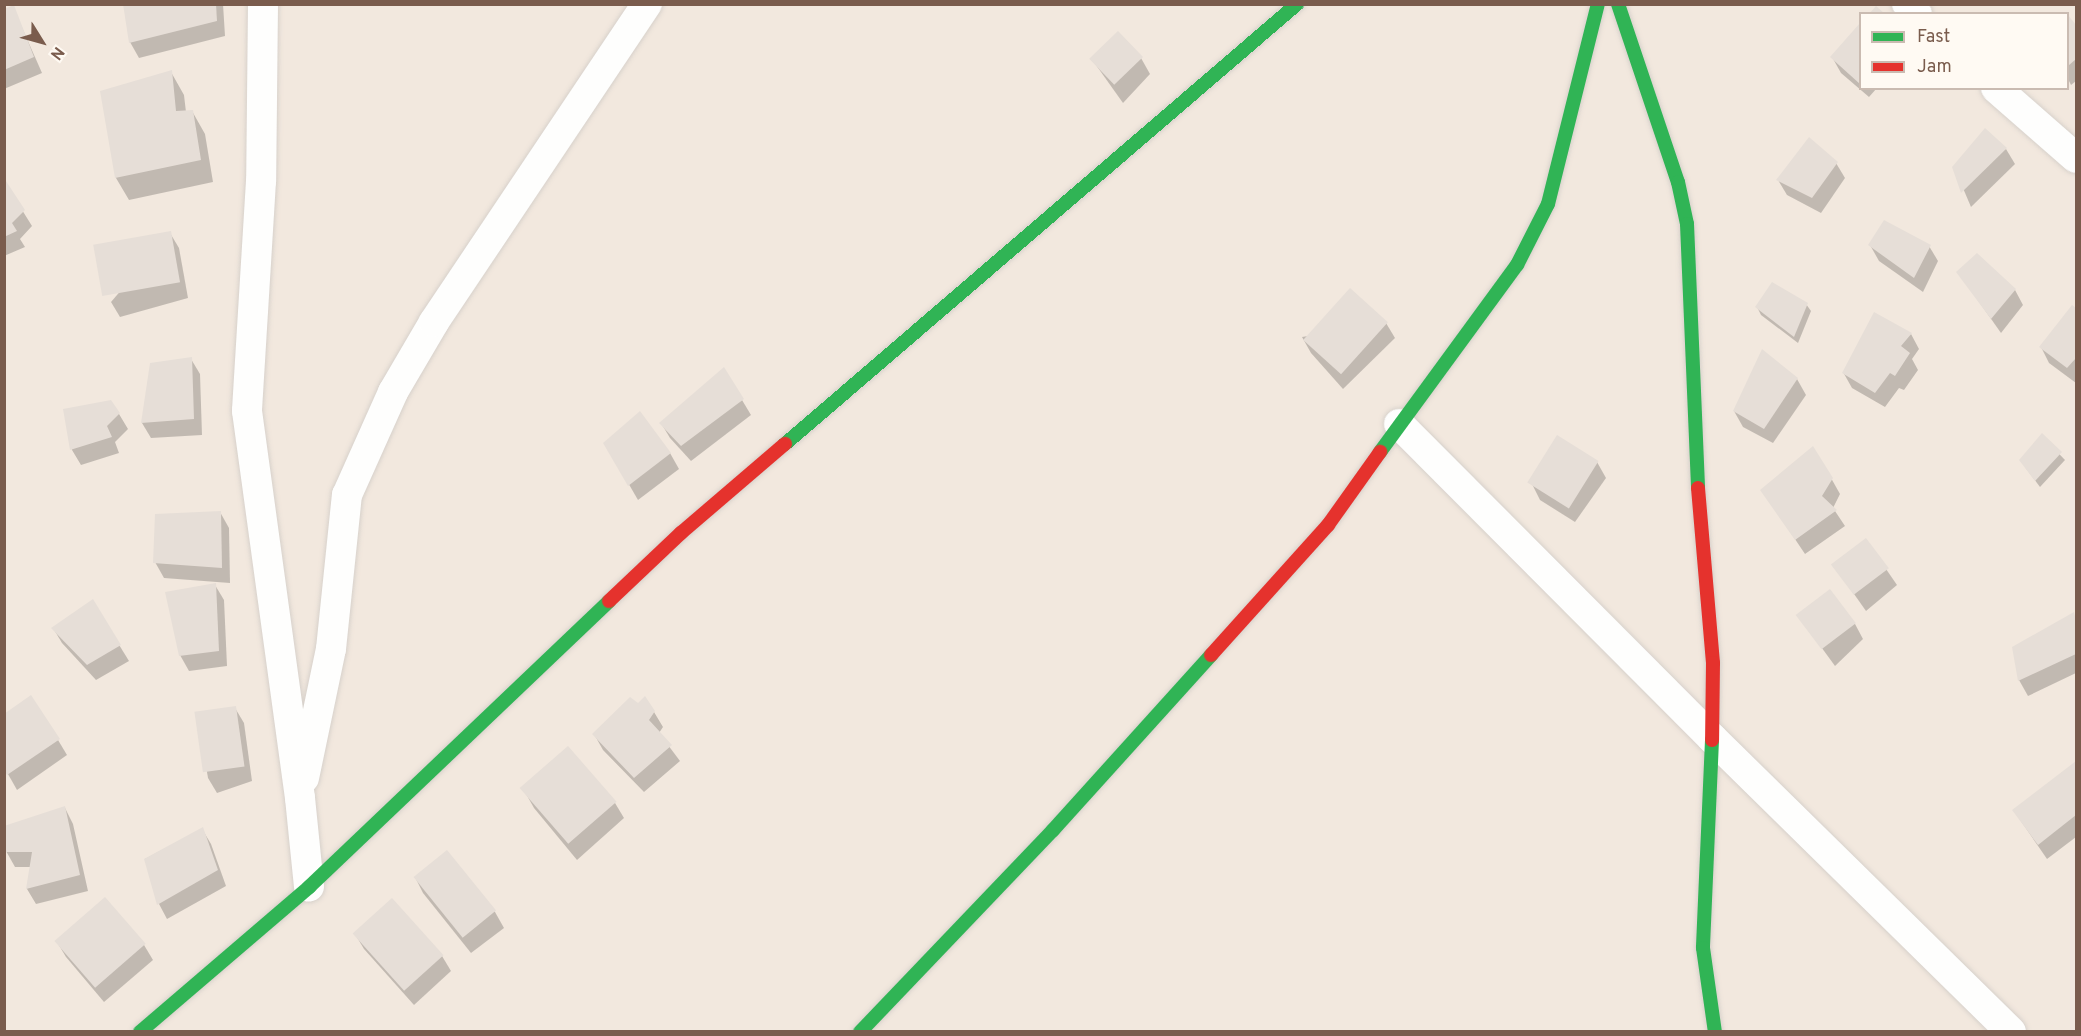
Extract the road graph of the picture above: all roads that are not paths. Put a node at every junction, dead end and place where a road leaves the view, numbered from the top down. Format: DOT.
graph roads {
  1 [pos="263,4"];
  2 [pos="647,4"];
  3 [pos="1297,4"];
  4 [pos="1598,4"];
  5 [pos="1618,4"];
  6 [pos="1998,90"];
  7 [pos="2076,158"];
  8 [pos="1399,424"];
  9 [pos="1712,738"];
  10 [pos="300,798"];
  11 [pos="309,887"];
  12 [pos="140,1032"];
  13 [pos="860,1032"];
  14 [pos="1715,1032"];
  15 [pos="2011,1032"];
  1 -- 10 [label="street"];
  2 -- 10 [label="street"];
  3 -- 11 [label="street"];
  4 -- 8 [label="street"];
  5 -- 9 [label="street"];
  6 -- 7 [label="street"];
  8 -- 9 [label="street"];
  8 -- 13 [label="street"];
  9 -- 14 [label="street"];
  9 -- 15 [label="street"];
  10 -- 11 [label="street"];
  11 -- 12 [label="street"];
}
